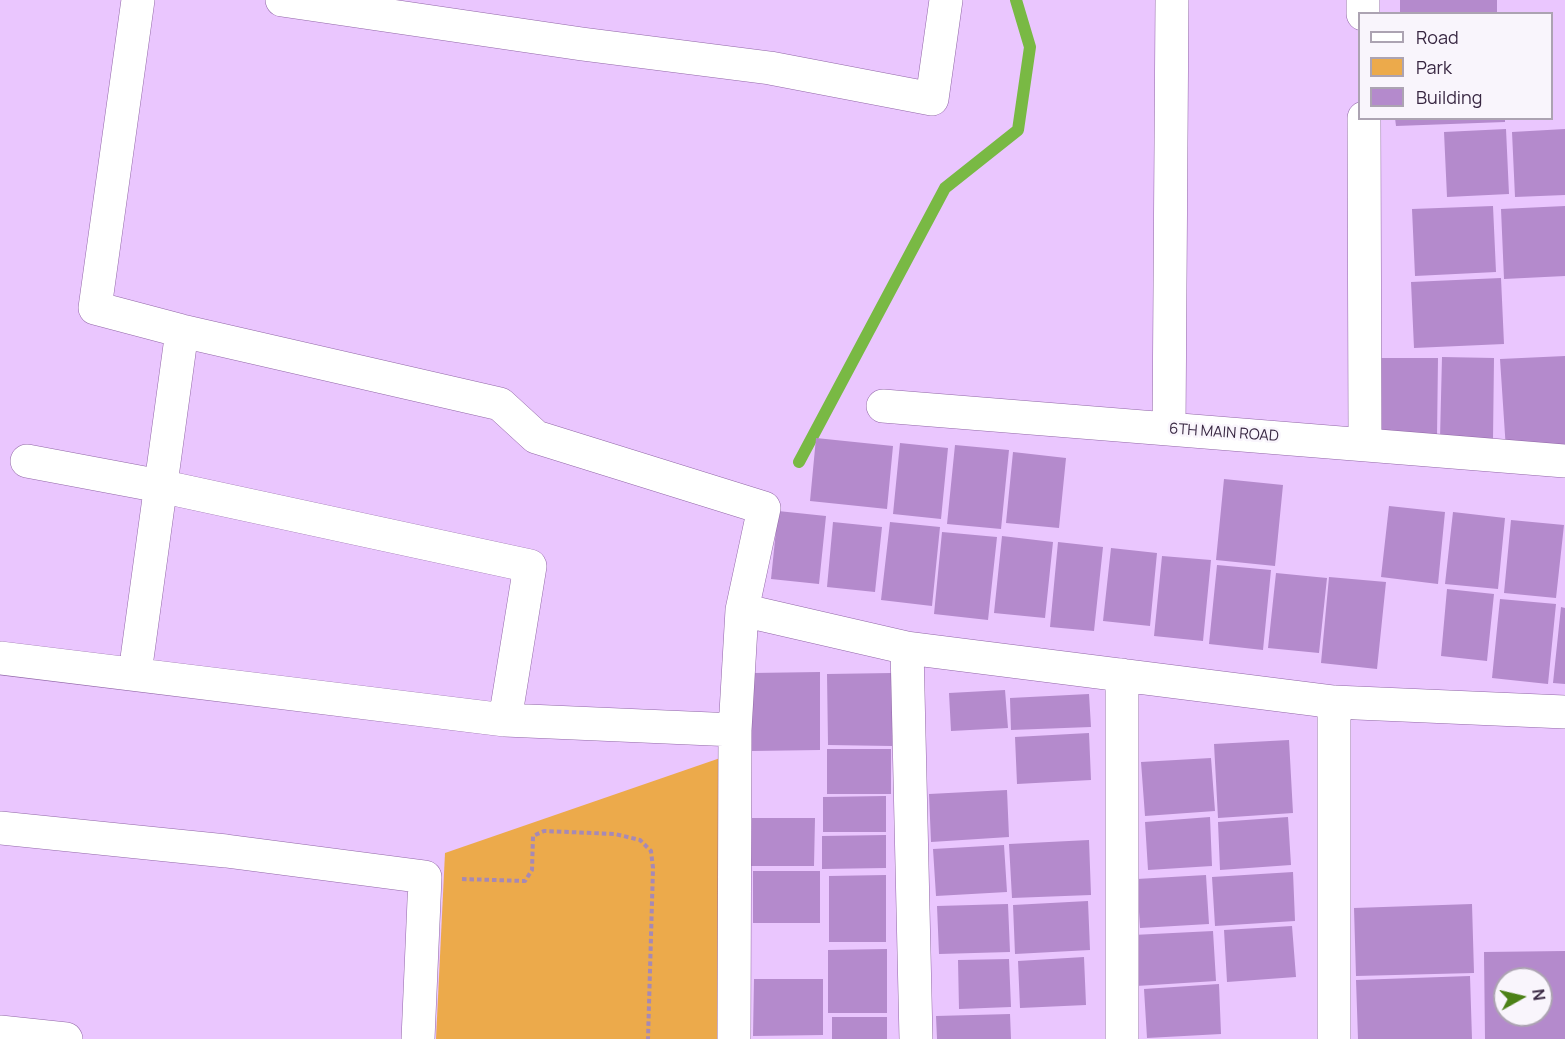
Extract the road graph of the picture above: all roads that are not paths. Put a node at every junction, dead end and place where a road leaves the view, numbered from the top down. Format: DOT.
graph roads {
  1 [pos="138,0"];
  2 [pos="282,0"];
  3 [pos="946,0"];
  4 [pos="1172,0"];
  5 [pos="1364,120"];
  6 [pos="182,330"];
  7 [pos="883,406"];
  8 [pos="1169,429"];
  9 [pos="1365,444"];
  10 [pos="27,461"];
  11 [pos="1565,461"];
  12 [pos="160,486"];
  13 [pos="741,610"];
  14 [pos="907,648"];
  15 [pos="0,658"];
  16 [pos="135,673"];
  17 [pos="1122,675"];
  18 [pos="1334,702"];
  19 [pos="1565,712"];
  20 [pos="505,720"];
  21 [pos="735,730"];
  22 [pos="0,828"];
  23 [pos="0,1032"];
  24 [pos="66,1039"];
  25 [pos="418,1039"];
  26 [pos="734,1039"];
  27 [pos="916,1039"];
  28 [pos="1122,1039"];
  29 [pos="1334,1039"];
  1 -- 6 [label="street"];
  2 -- 3 [label="street"];
  4 -- 8 [label="street"];
  5 -- 9 [label="street"];
  6 -- 12 [label="street"];
  6 -- 13 [label="street"];
  7 -- 8 [label="street, 6TH MAIN ROAD"];
  8 -- 9 [label="street, 6TH MAIN ROAD"];
  9 -- 11 [label="street, 6TH MAIN ROAD"];
  10 -- 12 [label="street"];
  12 -- 16 [label="street"];
  12 -- 20 [label="street"];
  13 -- 14 [label="street"];
  13 -- 21 [label="street"];
  14 -- 17 [label="street"];
  14 -- 27 [label="street"];
  15 -- 16 [label="street"];
  16 -- 20 [label="street"];
  17 -- 18 [label="street"];
  17 -- 28 [label="street"];
  18 -- 19 [label="street"];
  18 -- 29 [label="street"];
  20 -- 21 [label="street"];
  21 -- 26 [label="street"];
  22 -- 25 [label="street"];
  23 -- 24 [label="street"];
}
